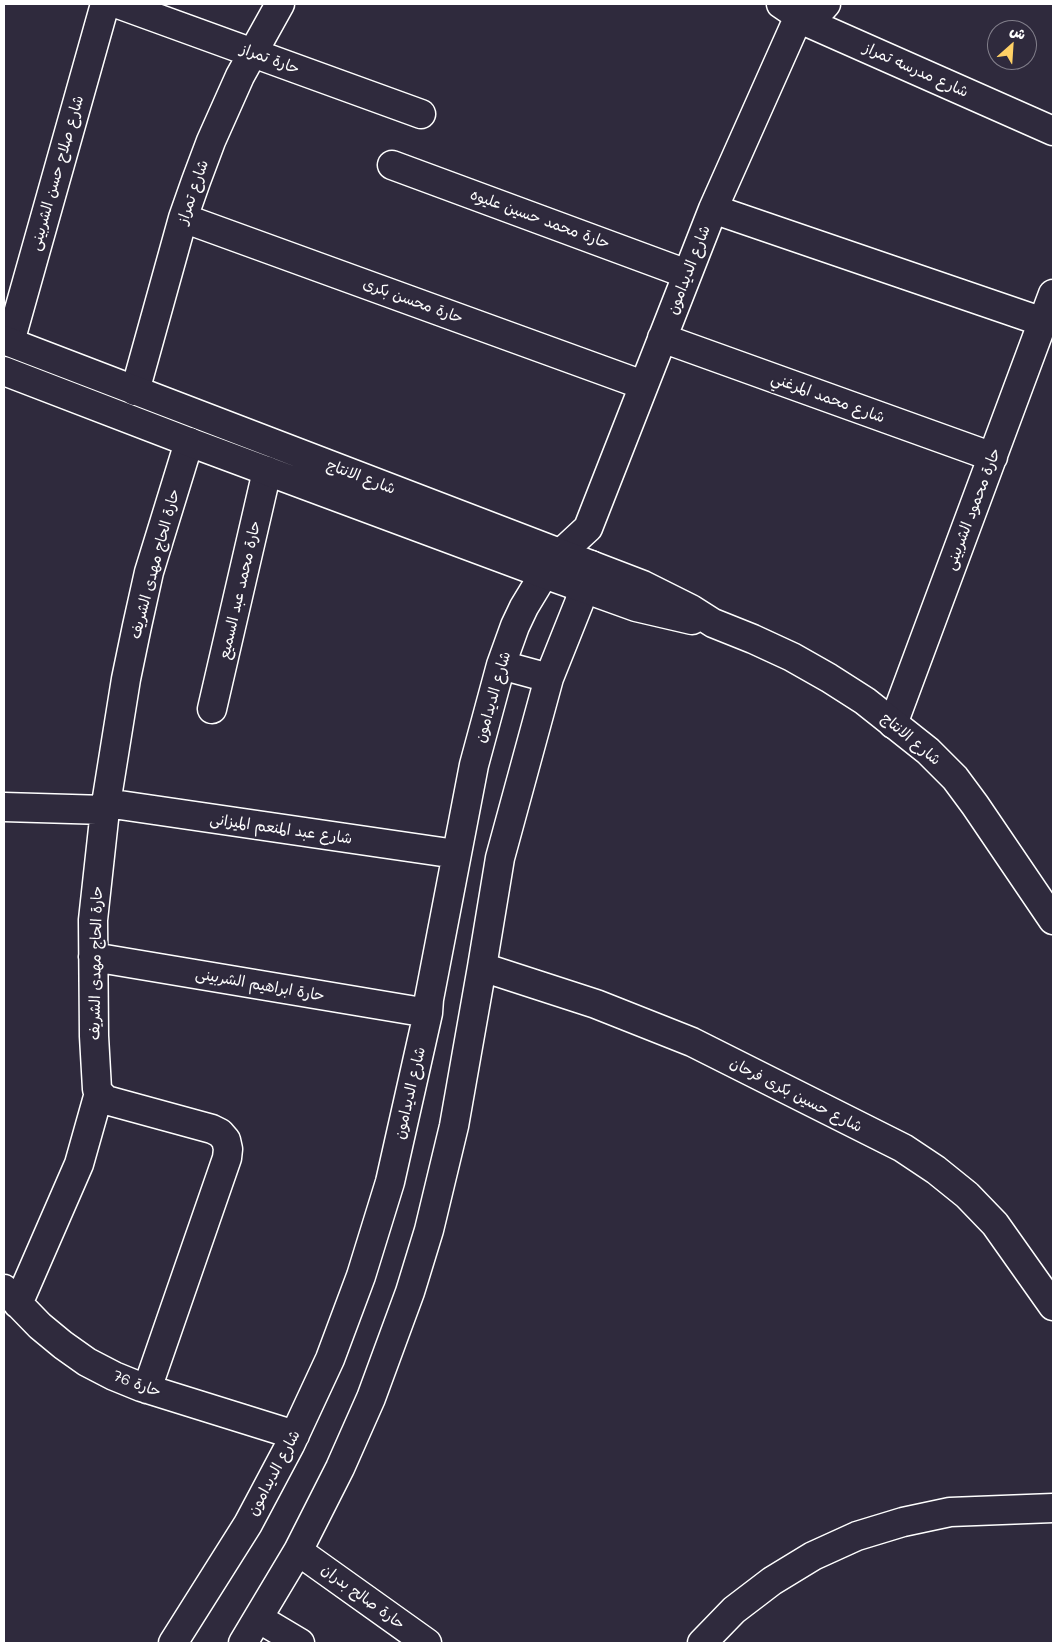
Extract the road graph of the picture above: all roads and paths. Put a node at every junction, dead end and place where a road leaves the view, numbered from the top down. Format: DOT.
graph roads {
  1 [pos="105,4"];
  2 [pos="118,4"];
  3 [pos="280,4"];
  4 [pos="804,12"];
  5 [pos="252,53"];
  6 [pos="421,114"];
  7 [pos="1053,131"];
  8 [pos="392,165"];
  9 [pos="713,209"];
  10 [pos="184,218"];
  11 [pos="687,274"];
  12 [pos="1053,294"];
  13 [pos="1043,322"];
  14 [pos="662,338"];
  15 [pos="7,341"];
  16 [pos="4,371"];
  17 [pos="643,385"];
  18 [pos="135,391"];
  19 [pos="189,442"];
  20 [pos="993,457"];
  21 [pos="267,471"];
  22 [pos="588,528"];
  23 [pos="552,564"];
  24 [pos="588,576"];
  25 [pos="501,665"];
  26 [pos="549,678"];
  27 [pos="212,709"];
  28 [pos="893,724"];
  29 [pos="4,807"];
  30 [pos="106,807"];
  31 [pos="456,854"];
  32 [pos="1053,920"];
  33 [pos="93,957"];
  34 [pos="482,967"];
  35 [pos="428,1014"];
  36 [pos="99,1093"];
  37 [pos="11,1296"];
  38 [pos="1053,1306"];
  39 [pos="147,1389"];
  40 [pos="295,1435"];
  41 [pos="1053,1508"];
  42 [pos="298,1551"];
  43 [pos="258,1618"];
  44 [pos="173,1643"];
  45 [pos="243,1643"];
  46 [pos="300,1643"];
  47 [pos="428,1643"];
  48 [pos="702,1643"];
  1 -- 15 [label="street, شارع صلاح حسن الشربينى"];
  2 -- 5 [label="street, حارة تمراز"];
  3 -- 5 [label="street, شارع تمراز"];
  4 -- 7 [label="street, شارع مدرسه تمراز"];
  4 -- 9 [label="street, شارع الديدامون"];
  5 -- 6 [label="street, حارة تمراز"];
  5 -- 10 [label="street, شارع تمراز"];
  8 -- 11 [label="street, حارة محمد حسين عليوه"];
  9 -- 11 [label="street, شارع الديدامون"];
  9 -- 13 [label="street"];
  10 -- 17 [label="street, حارة محسن بكرى"];
  10 -- 18 [label="street, شارع تمراز"];
  11 -- 14 [label="street, شارع الديدامون"];
  12 -- 13 [label="street, حارة محمود الشربينى"];
  13 -- 20 [label="street, حارة محمود الشربينى"];
  14 -- 17 [label="street, شارع الديدامون"];
  14 -- 20 [label="street, شارع محمد المرغني"];
  15 -- 18 [label="street, شارع الانتاج"];
  16 -- 19 [label="street, شارع الانتاج"];
  17 -- 22 [label="street, شارع الديدامون"];
  18 -- 23 [label="street, شارع الانتاج"];
  19 -- 21 [label="street, شارع الانتاج"];
  19 -- 30 [label="street, حارة الحاج مهدى الشريف"];
  20 -- 28 [label="street, حارة محمود الشربينى"];
  21 -- 23 [label="street, شارع الانتاج"];
  21 -- 27 [label="street, حارة محمد عبد السميع"];
  22 -- 23 [label="street, شارع الديدامون"];
  22 -- 24 [label="street, شارع الديدامون"];
  23 -- 24 [label="street, شارع الانتاج"];
  23 -- 25 [label="street, شارع الديدامون"];
  24 -- 26 [label="street, شارع الديدامون"];
  24 -- 28 [label="street, شارع الانتاج"];
  25 -- 26 [label="street"];
  25 -- 31 [label="street, شارع الديدامون"];
  26 -- 34 [label="street, شارع الديدامون"];
  28 -- 32 [label="street, شارع الانتاج"];
  29 -- 30 [label="street, شارع عبد المنعم الميزانى"];
  30 -- 31 [label="street, شارع عبد المنعم الميزانى"];
  30 -- 33 [label="street, حارة الحاج مهدى الشريف"];
  31 -- 35 [label="street, شارع الديدامون"];
  33 -- 35 [label="street, حارة ابراهيم الشربينى"];
  33 -- 36 [label="street, حارة الحاج مهدى الشريف"];
  34 -- 38 [label="street, شارع حسين بكرى فرحان"];
  34 -- 42 [label="street, شارع الديدامون"];
  35 -- 40 [label="street, شارع الديدامون"];
  36 -- 37 [label="street"];
  36 -- 39 [label="street"];
  37 -- 39 [label="street, حارة 76"];
  39 -- 40 [label="street, حارة 76"];
  40 -- 44 [label="street, شارع الديدامون"];
  41 -- 48 [label="street"];
  42 -- 43 [label="street, شارع الديدامون"];
  42 -- 47 [label="street, حارة صالح بدران"];
  43 -- 45 [label="street, شارع الديدامون"];
  43 -- 46 [label="street"];
}
